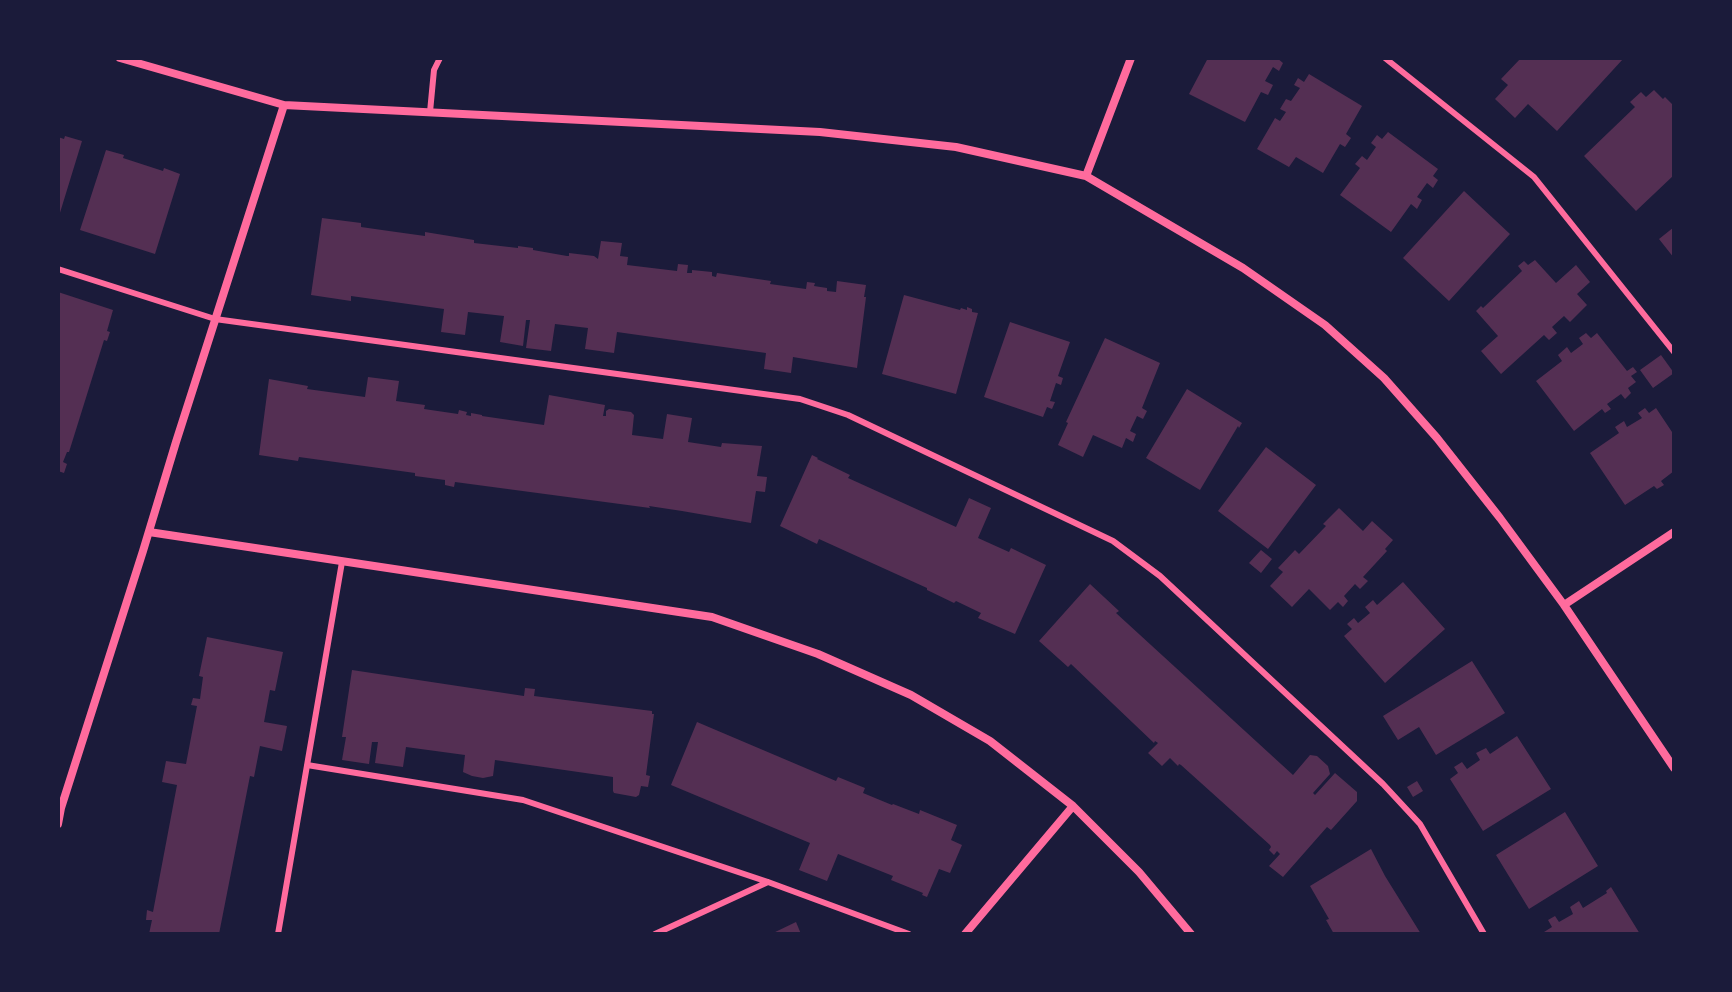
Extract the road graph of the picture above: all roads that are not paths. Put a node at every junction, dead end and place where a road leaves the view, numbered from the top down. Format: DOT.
graph roads {
  1 [pos="120,58"];
  2 [pos="440,58"];
  3 [pos="1131,58"];
  4 [pos="1385,58"];
  5 [pos="284,105"];
  6 [pos="430,112"];
  7 [pos="1086,176"];
  8 [pos="58,269"];
  9 [pos="215,319"];
  10 [pos="1674,352"];
  11 [pos="149,532"];
  12 [pos="1674,532"];
  13 [pos="342,562"];
  14 [pos="1564,605"];
  15 [pos="307,765"];
  16 [pos="1674,768"];
  17 [pos="1073,806"];
  18 [pos="58,824"];
  19 [pos="768,882"];
  20 [pos="278,934"];
  21 [pos="655,934"];
  22 [pos="909,934"];
  23 [pos="965,934"];
  24 [pos="1191,934"];
  25 [pos="1484,934"];
  1 -- 5 [label="street"];
  2 -- 6 [label="lane"];
  3 -- 7 [label="street"];
  4 -- 10 [label="lane"];
  5 -- 6 [label="street"];
  5 -- 9 [label="street"];
  6 -- 7 [label="street"];
  7 -- 14 [label="street"];
  8 -- 9 [label="lane"];
  9 -- 11 [label="street"];
  9 -- 25 [label="lane"];
  11 -- 13 [label="street"];
  11 -- 18 [label="street"];
  12 -- 14 [label="street"];
  13 -- 15 [label="lane"];
  13 -- 17 [label="street"];
  14 -- 16 [label="street"];
  15 -- 19 [label="lane"];
  15 -- 20 [label="lane"];
  17 -- 23 [label="street"];
  17 -- 24 [label="street"];
  19 -- 21 [label="lane"];
  19 -- 22 [label="lane"];
}
